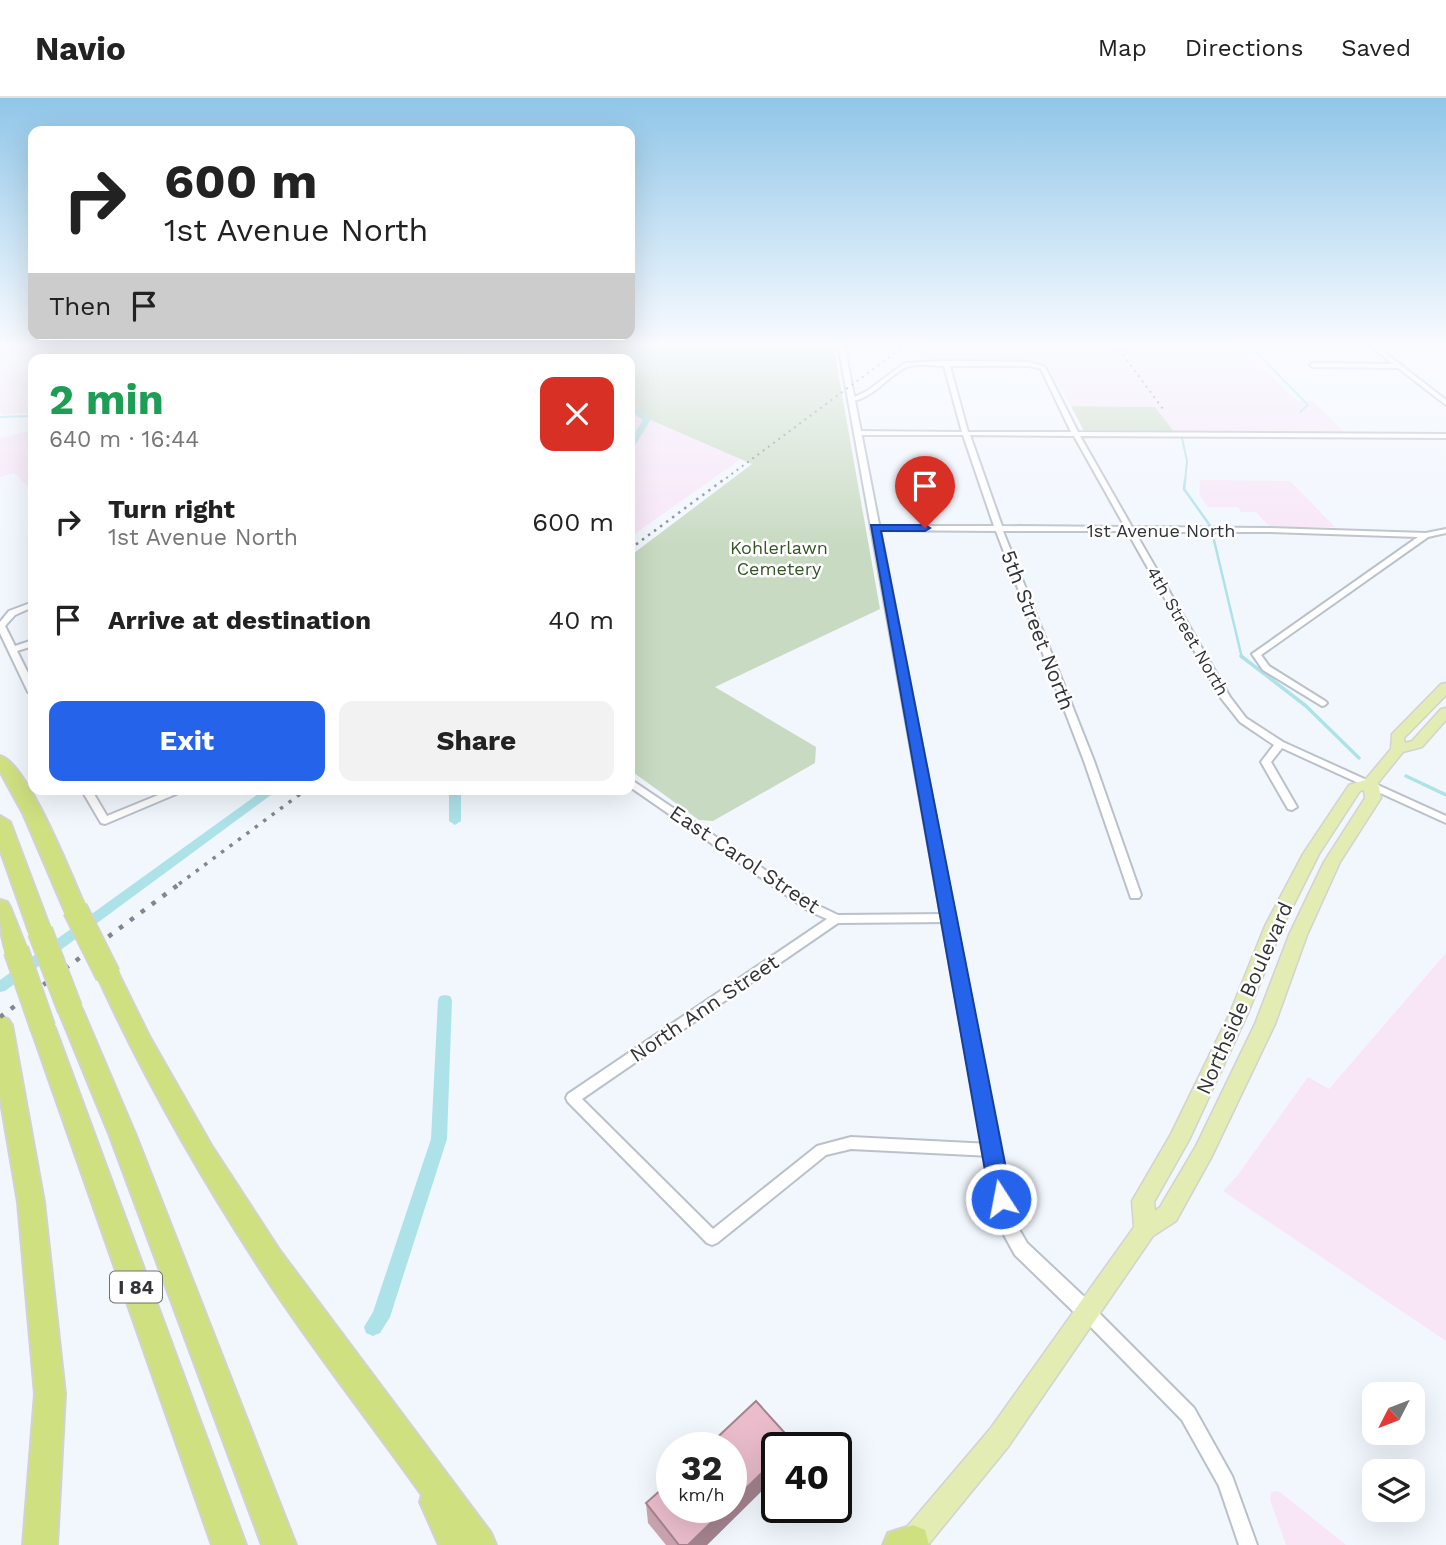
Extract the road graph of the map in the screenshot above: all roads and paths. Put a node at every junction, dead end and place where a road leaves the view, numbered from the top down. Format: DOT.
graph roads {
  1 [pos="853,412"];
  2 [pos="958,412"];
  3 [pos="1064,412"];
  4 [pos="858,433"];
  5 [pos="964,433"];
  6 [pos="1075,433"];
  7 [pos="1446,436"];
  8 [pos="875,528"];
  9 [pos="999,528"];
  10 [pos="1129,529"];
  11 [pos="1446,531"];
  12 [pos="1426,535"];
  13 [pos="28,606"];
  14 [pos="28,645"];
  15 [pos="12,650"];
  16 [pos="28,680"];
  17 [pos="1446,687"];
  18 [pos="1322,703"];
  19 [pos="1446,712"];
  20 [pos="1280,744"];
  21 [pos="1398,749"];
  22 [pos="0,761"];
  23 [pos="1370,783"];
  24 [pos="635,785"];
  25 [pos="90,795"];
  26 [pos="168,795"];
  27 [pos="1292,807"];
  28 [pos="1446,820"];
  29 [pos="0,822"];
  30 [pos="1135,895"];
  31 [pos="0,907"];
  32 [pos="950,918"];
  33 [pos="836,919"];
  34 [pos="0,1025"];
  35 [pos="124,1136"];
  36 [pos="991,1150"];
  37 [pos="1145,1229"];
  38 [pos="1086,1311"];
  39 [pos="410,1449"];
  40 [pos="908,1544"];
  41 [pos="40,1545"];
  42 [pos="229,1545"];
  43 [pos="279,1545"];
  44 [pos="457,1545"];
  45 [pos="479,1545"];
  46 [pos="1248,1545"];
  1 -- 4 [label="street"];
  2 -- 5 [label="street, 5th Street North"];
  3 -- 6 [label="street, 4th Street North"];
  4 -- 5 [label="street"];
  4 -- 8 [label="street"];
  5 -- 6 [label="street"];
  5 -- 9 [label="street, 5th Street North"];
  6 -- 7 [label="street"];
  6 -- 10 [label="street, 4th Street North"];
  8 -- 9 [label="street, 1st Avenue North"];
  8 -- 32 [label="street"];
  9 -- 10 [label="street, 1st Avenue North"];
  9 -- 30 [label="street, 5th Street North"];
  10 -- 12 [label="street, 1st Avenue North"];
  10 -- 20 [label="street, 4th Street North"];
  11 -- 12 [label="street, 1st Avenue North"];
  12 -- 18 [label="street"];
  13 -- 15 [label="street"];
  14 -- 15 [label="street"];
  15 -- 16 [label="street"];
  17 -- 21 [label="main road, Northside Boulevard"];
  19 -- 21 [label="main road, Northside Boulevard"];
  20 -- 23 [label="street, 4th Street North"];
  20 -- 27 [label="street"];
  21 -- 23 [label="main road, Northside Boulevard"];
  22 -- 39 [label="highway, bridge"];
  23 -- 28 [label="street, 4th Street North"];
  23 -- 37 [label="main road, Northside Boulevard"];
  23 -- 37 [label="main road, Northside Boulevard"];
  24 -- 33 [label="street, East Carol Street"];
  25 -- 26 [label="street"];
  29 -- 35 [label="highway, I 84, bridge"];
  31 -- 42 [label="highway, I 84, bridge"];
  32 -- 33 [label="street, East Carol Street"];
  32 -- 36 [label="street"];
  33 -- 36 [label="street, North Ann Street"];
  34 -- 41 [label="highway"];
  35 -- 43 [label="highway, I 84"];
  36 -- 38 [label="street"];
  37 -- 38 [label="main road, Northside Boulevard"];
  38 -- 40 [label="main road, Northside Boulevard"];
  38 -- 46 [label="street"];
  39 -- 44 [label="highway"];
  39 -- 45 [label="highway"];
}
